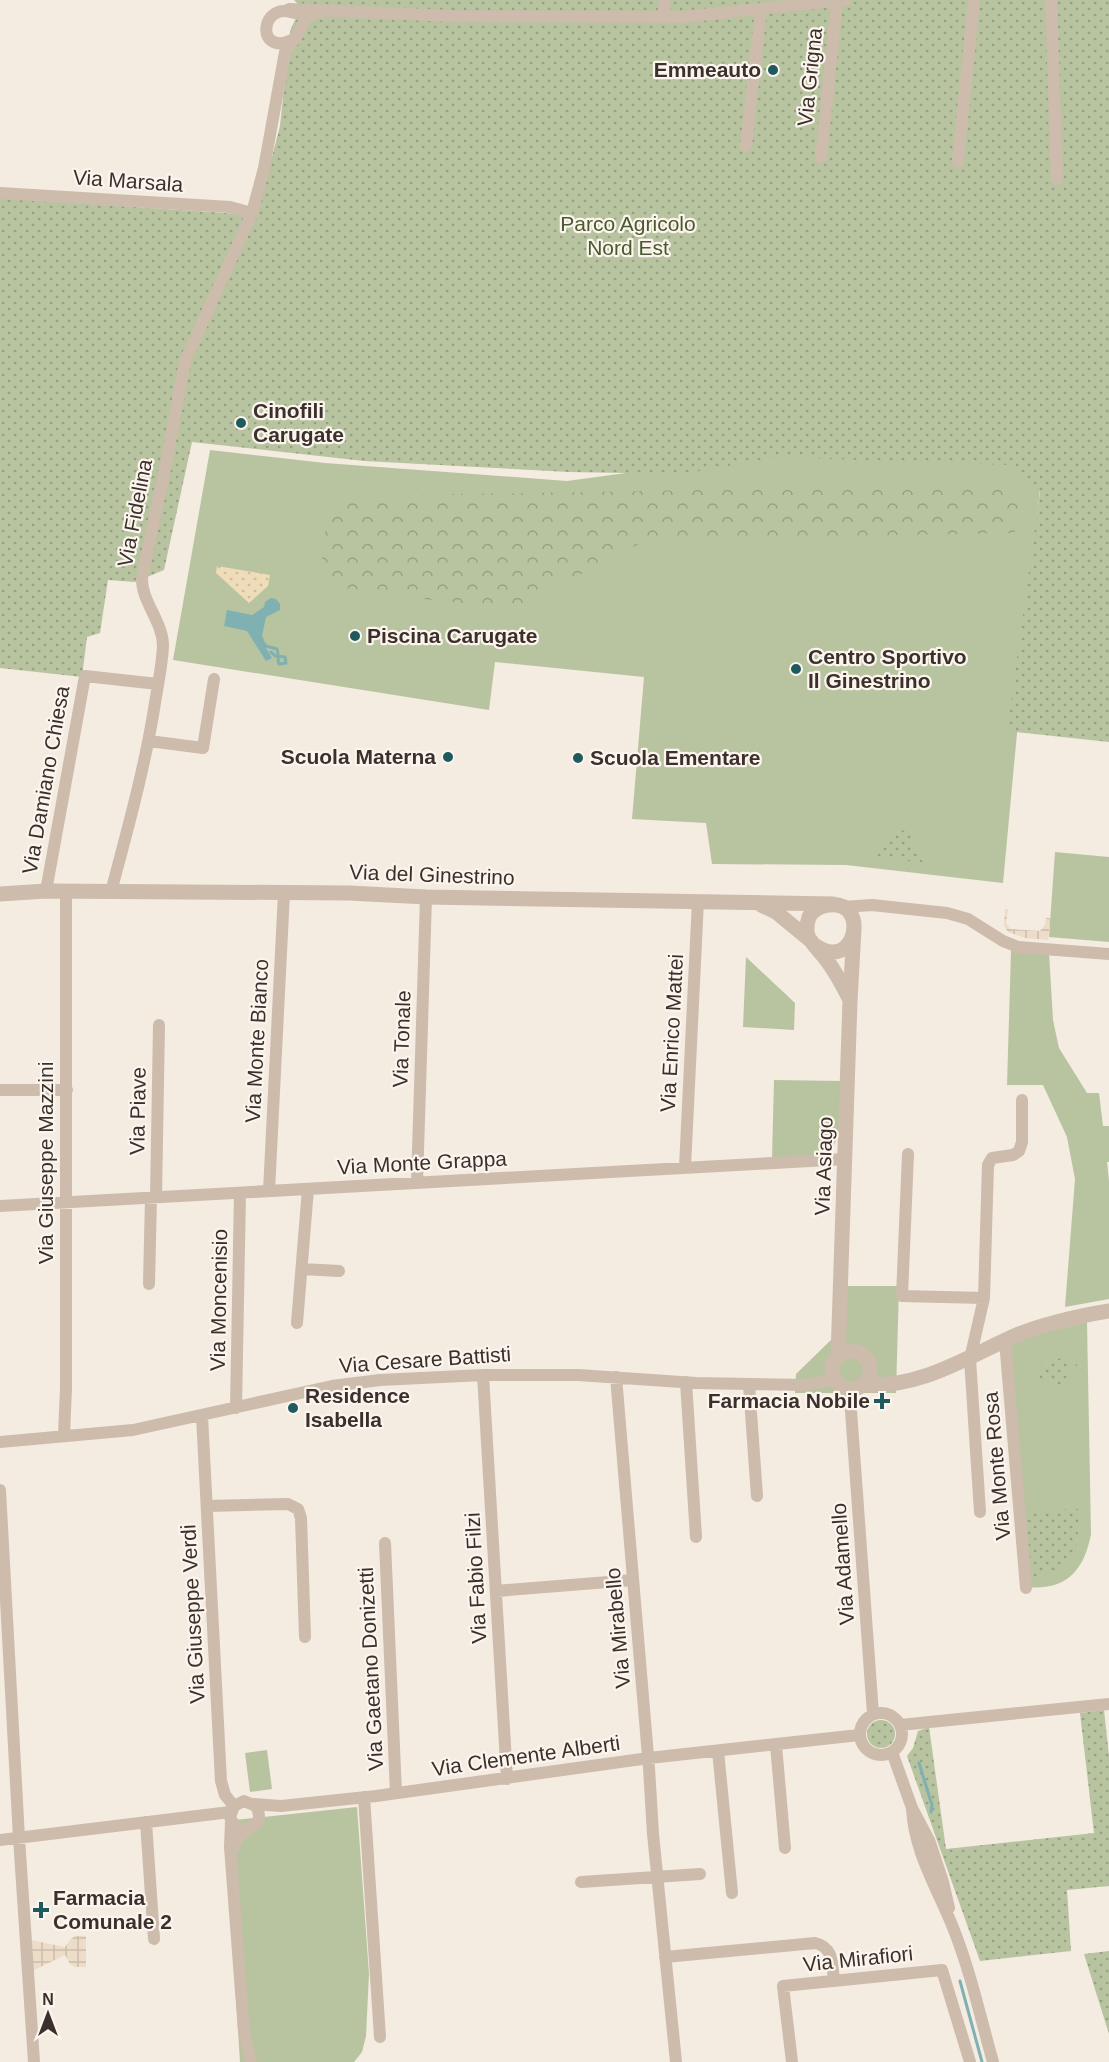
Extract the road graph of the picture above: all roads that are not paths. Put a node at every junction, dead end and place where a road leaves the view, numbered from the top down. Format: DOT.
graph roads {
  1 [pos="270,0"];
  2 [pos="665,0"];
  3 [pos="974,0"];
  4 [pos="1051,0"];
  5 [pos="841,1"];
  6 [pos="288,6"];
  7 [pos="761,9"];
  8 [pos="324,11"];
  9 [pos="663,16"];
  10 [pos="265,27"];
  11 [pos="296,35"];
  12 [pos="271,39"];
  13 [pos="280,77"];
  14 [pos="747,146"];
  15 [pos="821,157"];
  16 [pos="958,161"];
  17 [pos="1057,179"];
  18 [pos="0,193"];
  19 [pos="252,213"];
  20 [pos="214,679"];
  21 [pos="158,684"];
  22 [pos="149,741"];
  23 [pos="45,891"];
  24 [pos="66,891"];
  25 [pos="111,892"];
  26 [pos="284,893"];
  27 [pos="0,894"];
  28 [pos="426,897"];
  29 [pos="698,901"];
  30 [pos="753,903"];
  31 [pos="848,912"];
  32 [pos="813,943"];
  33 [pos="1109,954"];
  34 [pos="850,1001"];
  35 [pos="159,1025"];
  36 [pos="0,1090"];
  37 [pos="67,1090"];
  38 [pos="1022,1101"];
  39 [pos="908,1154"];
  40 [pos="845,1159"];
  41 [pos="685,1167"];
  42 [pos="417,1183"];
  43 [pos="308,1189"];
  44 [pos="269,1191"];
  45 [pos="240,1193"];
  46 [pos="154,1198"];
  47 [pos="65,1203"];
  48 [pos="0,1206"];
  49 [pos="302,1269"];
  50 [pos="339,1271"];
  51 [pos="149,1284"];
  52 [pos="984,1298"];
  53 [pos="1109,1311"];
  54 [pos="297,1323"];
  55 [pos="840,1332"];
  56 [pos="1005,1341"];
  57 [pos="854,1352"];
  58 [pos="838,1357"];
  59 [pos="970,1359"];
  60 [pos="870,1371"];
  61 [pos="937,1372"];
  62 [pos="483,1375"];
  63 [pos="616,1377"];
  64 [pos="686,1382"];
  65 [pos="749,1385"];
  66 [pos="850,1385"];
  67 [pos="236,1408"];
  68 [pos="202,1416"];
  69 [pos="64,1435"];
  70 [pos="0,1442"];
  71 [pos="0,1490"];
  72 [pos="757,1496"];
  73 [pos="207,1506"];
  74 [pos="980,1512"];
  75 [pos="696,1537"];
  76 [pos="385,1543"];
  77 [pos="633,1580"];
  78 [pos="1026,1588"];
  79 [pos="496,1591"];
  80 [pos="305,1637"];
  81 [pos="1109,1704"];
  82 [pos="873,1714"];
  83 [pos="900,1725"];
  84 [pos="860,1735"];
  85 [pos="776,1745"];
  86 [pos="718,1751"];
  87 [pos="892,1752"];
  88 [pos="648,1758"];
  89 [pos="507,1779"];
  90 [pos="396,1793"];
  91 [pos="364,1797"];
  92 [pos="252,1804"];
  93 [pos="281,1806"];
  94 [pos="232,1813"];
  95 [pos="258,1820"];
  96 [pos="146,1822"];
  97 [pos="246,1830"];
  98 [pos="19,1838"];
  99 [pos="0,1840"];
  100 [pos="785,1848"];
  101 [pos="232,1856"];
  102 [pos="700,1874"];
  103 [pos="657,1877"];
  104 [pos="581,1882"];
  105 [pos="732,1893"];
  106 [pos="154,1939"];
  107 [pos="665,1957"];
  108 [pos="834,1981"];
  109 [pos="380,2037"];
  110 [pos="248,2045"];
  111 [pos="34,2062"];
  112 [pos="251,2062"];
  113 [pos="260,2062"];
  114 [pos="676,2062"];
  115 [pos="792,2062"];
  116 [pos="970,2062"];
  117 [pos="993,2062"];
  1 -- 10 [label="street"];
  2 -- 9 [label="street"];
  3 -- 16 [label="street"];
  4 -- 17 [label="street"];
  5 -- 7 [label="street"];
  5 -- 15 [label="street, Via Grigna"];
  6 -- 8 [label="street"];
  6 -- 10 [label="street"];
  6 -- 11 [label="street"];
  7 -- 9 [label="street"];
  7 -- 14 [label="street"];
  8 -- 9 [label="street"];
  8 -- 11 [label="street"];
  10 -- 12 [label="street, Via Fidelina"];
  11 -- 12 [label="street"];
  11 -- 13 [label="street, Via Fidelina"];
  12 -- 13 [label="street, Via Fidelina"];
  13 -- 19 [label="street, Via Fidelina"];
  18 -- 19 [label="street, Via Marsala"];
  19 -- 21 [label="street, Via Fidelina"];
  20 -- 22 [label="street"];
  21 -- 22 [label="street, Via Fidelina"];
  21 -- 23 [label="street, Via Damiano Chiesa"];
  22 -- 25 [label="street, Via Fidelina"];
  23 -- 24 [label="street"];
  23 -- 27 [label="street"];
  24 -- 25 [label="street"];
  24 -- 37 [label="street, Via Giuseppe Mazzini"];
  25 -- 26 [label="street, Via del Ginestrino"];
  26 -- 28 [label="street, Via del Ginestrino"];
  26 -- 44 [label="street, Via Monte Bianco"];
  28 -- 29 [label="street, Via del Ginestrino"];
  28 -- 42 [label="street, Via Tonale"];
  29 -- 30 [label="street, Via del Ginestrino"];
  29 -- 41 [label="street, Via Enrico Mattei"];
  30 -- 31 [label="street, Via del Ginestrino"];
  30 -- 32 [label="street, Via del Ginestrino"];
  31 -- 32 [label="street"];
  31 -- 32 [label="street"];
  31 -- 33 [label="street, Via del Ginestrino"];
  31 -- 34 [label="street, Via Asiago"];
  32 -- 34 [label="street, Via Asiago"];
  34 -- 40 [label="street, Via Asiago"];
  35 -- 46 [label="street, Via Piave"];
  36 -- 37 [label="street"];
  37 -- 47 [label="street, Via Giuseppe Mazzini"];
  38 -- 52 [label="street"];
  39 -- 52 [label="street"];
  40 -- 41 [label="street, Via Monte Grappa"];
  40 -- 55 [label="street, Via Asiago"];
  41 -- 42 [label="street, Via Monte Grappa"];
  42 -- 43 [label="street, Via Monte Grappa"];
  43 -- 44 [label="street, Via Monte Grappa"];
  43 -- 49 [label="street"];
  44 -- 45 [label="street, Via Monte Grappa"];
  45 -- 46 [label="street, Via Monte Grappa"];
  45 -- 67 [label="street, Via Moncenisio"];
  46 -- 47 [label="street, Via Monte Grappa"];
  46 -- 51 [label="street, Via Piave"];
  47 -- 48 [label="street, Via Monte Grappa"];
  47 -- 69 [label="street, Via Giuseppe Mazzini"];
  49 -- 50 [label="street"];
  49 -- 54 [label="street"];
  52 -- 59 [label="street"];
  53 -- 56 [label="street, Via Cesare Battisti"];
  55 -- 57 [label="street"];
  55 -- 58 [label="street, Via Asiago"];
  56 -- 59 [label="street, Via Cesare Battisti"];
  56 -- 78 [label="street, Via Monte Rosa"];
  57 -- 58 [label="street"];
  57 -- 60 [label="street"];
  58 -- 66 [label="street"];
  59 -- 61 [label="street, Via Cesare Battisti"];
  59 -- 74 [label="street"];
  60 -- 61 [label="street, Via Cesare Battisti"];
  60 -- 66 [label="street"];
  61 -- 66 [label="street, Via Cesare Battisti"];
  62 -- 63 [label="street, Via Cesare Battisti"];
  62 -- 67 [label="street, Via Cesare Battisti"];
  62 -- 79 [label="street, Via Fabio Filzi"];
  63 -- 64 [label="street, Via Cesare Battisti"];
  63 -- 77 [label="street, Via Mirabello"];
  64 -- 65 [label="street, Via Cesare Battisti"];
  64 -- 75 [label="street"];
  65 -- 66 [label="street, Via Cesare Battisti"];
  65 -- 72 [label="street"];
  66 -- 82 [label="street, Via Adamello"];
  67 -- 68 [label="street, Via Cesare Battisti"];
  68 -- 69 [label="street, Via Cesare Battisti"];
  68 -- 73 [label="street, Via Giuseppe Verdi"];
  69 -- 70 [label="street, Via Cesare Battisti"];
  71 -- 98 [label="street"];
  73 -- 80 [label="street"];
  73 -- 94 [label="street, Via Giuseppe Verdi"];
  76 -- 90 [label="street, Via Gaetano Donizetti"];
  77 -- 79 [label="street"];
  77 -- 88 [label="street, Via Mirabello"];
  79 -- 89 [label="street, Via Fabio Filzi"];
  81 -- 83 [label="street"];
  82 -- 83 [label="street"];
  82 -- 84 [label="street"];
  83 -- 87 [label="street"];
  84 -- 85 [label="street, Via Clemente Alberti"];
  84 -- 87 [label="street"];
  85 -- 86 [label="street, Via Clemente Alberti"];
  85 -- 100 [label="street"];
  86 -- 88 [label="street, Via Clemente Alberti"];
  86 -- 105 [label="street"];
  87 -- 117 [label="street"];
  88 -- 89 [label="street, Via Clemente Alberti"];
  88 -- 103 [label="street, Via Mirabello"];
  89 -- 90 [label="street, Via Clemente Alberti"];
  90 -- 91 [label="street, Via Clemente Alberti"];
  91 -- 93 [label="street, Via Clemente Alberti"];
  91 -- 109 [label="street"];
  92 -- 93 [label="street, Via Clemente Alberti"];
  92 -- 94 [label="street"];
  92 -- 95 [label="street"];
  93 -- 95 [label="street, Via Clemente Alberti"];
  94 -- 96 [label="street"];
  94 -- 97 [label="street"];
  94 -- 101 [label="street"];
  95 -- 97 [label="street"];
  96 -- 98 [label="street"];
  96 -- 106 [label="street"];
  97 -- 101 [label="street"];
  98 -- 99 [label="street"];
  98 -- 111 [label="street"];
  101 -- 110 [label="street"];
  102 -- 103 [label="street"];
  103 -- 104 [label="street"];
  103 -- 107 [label="street, Via Mirabello"];
  107 -- 108 [label="street"];
  107 -- 114 [label="street, Via Mirabello"];
  108 -- 115 [label="street, Via Mirafiori"];
  108 -- 116 [label="street, Via Mirafiori"];
  110 -- 112 [label="street"];
  110 -- 113 [label="street"];
}
